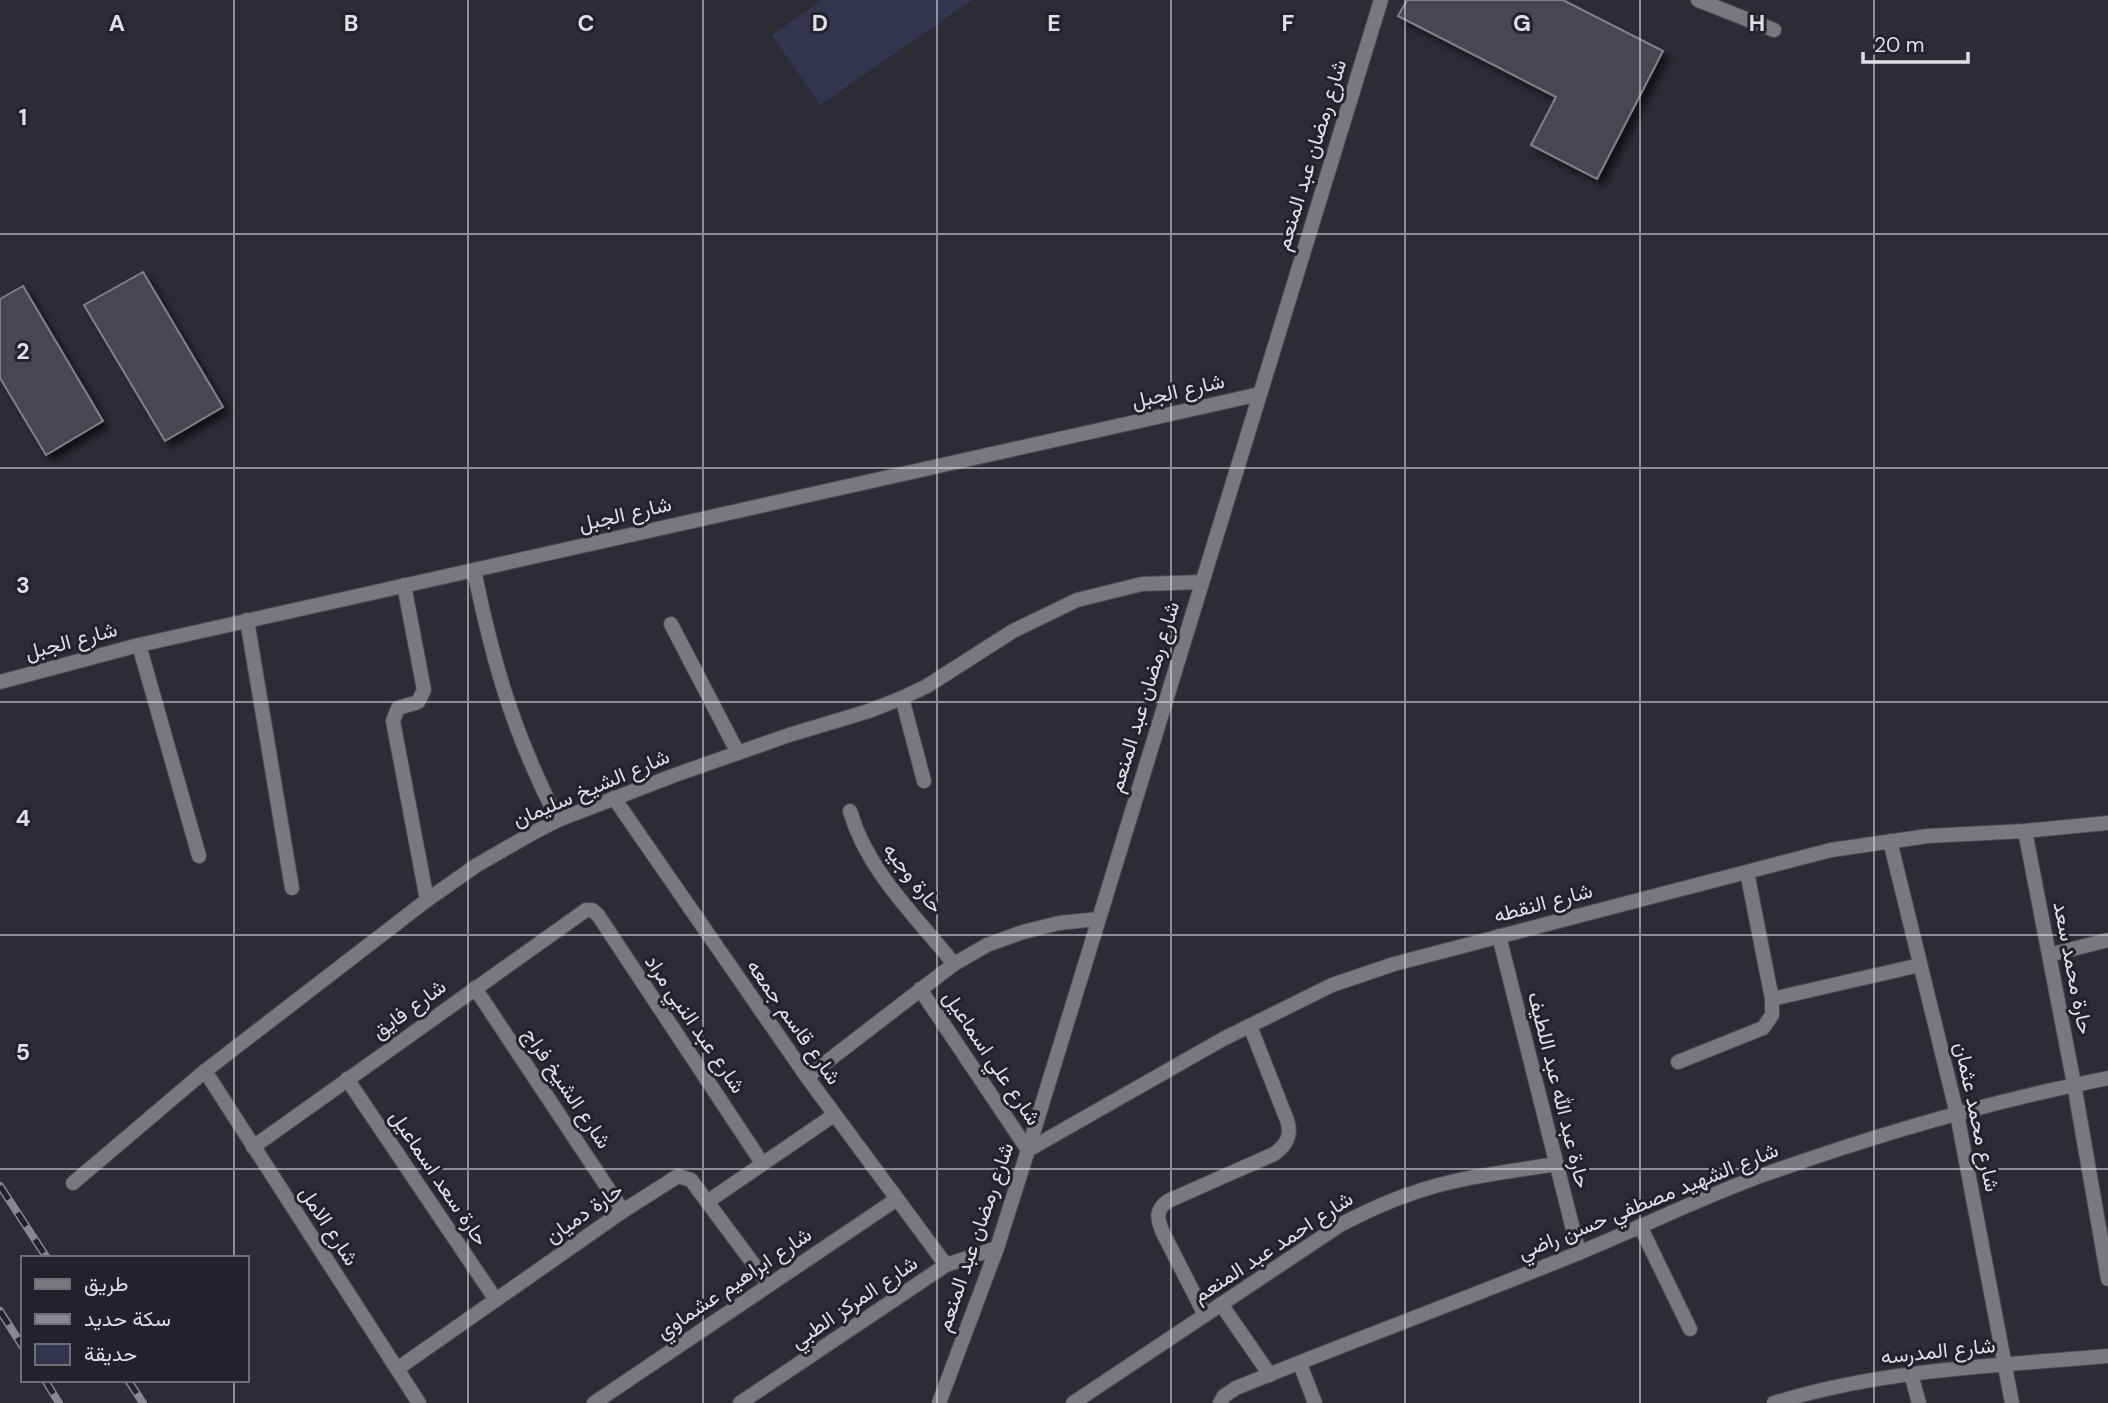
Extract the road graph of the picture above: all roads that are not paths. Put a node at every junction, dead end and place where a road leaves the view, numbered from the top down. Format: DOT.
graph roads {
  1 [pos="1381,0"];
  2 [pos="1698,0"];
  3 [pos="1774,30"];
  4 [pos="1260,394"];
  5 [pos="474,570"];
  6 [pos="1202,582"];
  7 [pos="404,585"];
  8 [pos="247,621"];
  9 [pos="671,624"];
  10 [pos="139,645"];
  11 [pos="0,681"];
  12 [pos="902,698"];
  13 [pos="738,753"];
  14 [pos="924,781"];
  15 [pos="614,798"];
  16 [pos="850,811"];
  17 [pos="558,820"];
  18 [pos="2108,823"];
  19 [pos="2025,831"];
  20 [pos="1890,841"];
  21 [pos="199,856"];
  22 [pos="1747,872"];
  23 [pos="292,888"];
  24 [pos="427,900"];
  25 [pos="592,911"];
  26 [pos="1098,919"];
  27 [pos="1499,936"];
  28 [pos="2108,940"];
  29 [pos="2049,955"];
  30 [pos="954,964"];
  31 [pos="1920,965"];
  32 [pos="475,988"];
  33 [pos="920,989"];
  34 [pos="1772,999"];
  35 [pos="1250,1026"];
  36 [pos="1678,1062"];
  37 [pos="205,1071"];
  38 [pos="807,1077"];
  39 [pos="2108,1078"];
  40 [pos="347,1079"];
  41 [pos="2074,1084"];
  42 [pos="1957,1114"];
  43 [pos="834,1115"];
  44 [pos="253,1147"];
  45 [pos="1028,1150"];
  46 [pos="762,1163"];
  47 [pos="1556,1164"];
  48 [pos="73,1183"];
  49 [pos="897,1199"];
  50 [pos="707,1202"];
  51 [pos="623,1211"];
  52 [pos="1640,1226"];
  53 [pos="997,1248"];
  54 [pos="1578,1253"];
  55 [pos="946,1265"];
  56 [pos="2108,1279"];
  57 [pos="769,1285"];
  58 [pos="496,1300"];
  59 [pos="1221,1304"];
  60 [pos="1205,1315"];
  61 [pos="1690,1329"];
  62 [pos="2108,1356"];
  63 [pos="1300,1364"];
  64 [pos="2005,1366"];
  65 [pos="397,1369"];
  66 [pos="1911,1374"];
  67 [pos="1269,1375"];
  68 [pos="419,1403"];
  69 [pos="594,1403"];
  70 [pos="740,1403"];
  71 [pos="939,1403"];
  72 [pos="1073,1403"];
  73 [pos="1220,1403"];
  74 [pos="1315,1403"];
  75 [pos="1774,1403"];
  76 [pos="1919,1403"];
  77 [pos="2012,1403"];
  1 -- 4 [label="street, شارع رمضان عبد المنعم"];
  2 -- 3 [label="street"];
  4 -- 5 [label="street, شارع الجبل"];
  4 -- 6 [label="street, شارع رمضان عبد المنعم"];
  5 -- 7 [label="street, شارع الجبل"];
  5 -- 17 [label="street"];
  6 -- 12 [label="street, شارع الشيخ سليمان"];
  6 -- 26 [label="street, شارع رمضان عبد المنعم"];
  7 -- 8 [label="street, شارع الجبل"];
  7 -- 24 [label="street"];
  8 -- 10 [label="street, شارع الجبل"];
  8 -- 23 [label="street"];
  9 -- 13 [label="street"];
  10 -- 11 [label="street, شارع الجبل"];
  10 -- 21 [label="street"];
  12 -- 13 [label="street, شارع الشيخ سليمان"];
  12 -- 14 [label="street"];
  13 -- 15 [label="street, شارع الشيخ سليمان"];
  15 -- 17 [label="street, شارع الشيخ سليمان"];
  15 -- 38 [label="street, شارع قاسم جمعه"];
  16 -- 30 [label="street, حارة وجيه"];
  17 -- 24 [label="street, شارع الشيخ سليمان"];
  18 -- 19 [label="street, شارع النقطه"];
  19 -- 20 [label="street, شارع النقطه"];
  19 -- 29 [label="street, حارة محمد سعد"];
  20 -- 22 [label="street, شارع النقطه"];
  20 -- 31 [label="street, شارع محمد عثمان"];
  22 -- 27 [label="street, شارع النقطه"];
  22 -- 34 [label="street"];
  24 -- 37 [label="street, شارع الشيخ سليمان"];
  25 -- 32 [label="street, شارع فايق"];
  25 -- 46 [label="street, شارع عبد النبي مراد"];
  26 -- 30 [label="street"];
  26 -- 45 [label="street, شارع رمضان عبد المنعم"];
  27 -- 35 [label="street, شارع النقطه"];
  27 -- 47 [label="street, حارة عبد الله عبد اللطيف"];
  28 -- 29 [label="street"];
  29 -- 41 [label="street, حارة محمد سعد"];
  30 -- 33 [label="street"];
  31 -- 34 [label="street"];
  31 -- 42 [label="street, شارع محمد عثمان"];
  32 -- 40 [label="street, شارع فايق"];
  32 -- 51 [label="street, شارع الشيخ فراج"];
  33 -- 38 [label="street"];
  33 -- 45 [label="street, شارع علي اسماعيل"];
  34 -- 36 [label="street"];
  35 -- 45 [label="street, شارع النقطه"];
  35 -- 60 [label="street"];
  37 -- 44 [label="street, شارع الامل"];
  37 -- 48 [label="street, شارع الشيخ سليمان"];
  38 -- 43 [label="street, شارع قاسم جمعه"];
  39 -- 41 [label="street, شارع الشهيد مصطفي حسن راضي"];
  40 -- 44 [label="street, شارع فايق"];
  40 -- 58 [label="street, حارة سعد اسماعيل"];
  41 -- 42 [label="street, شارع الشهيد مصطفي حسن راضي"];
  41 -- 56 [label="street, حارة محمد سعد"];
  42 -- 52 [label="street, شارع الشهيد مصطفي حسن راضي"];
  42 -- 64 [label="street, شارع محمد عثمان"];
  43 -- 46 [label="street"];
  43 -- 49 [label="street, شارع قاسم جمعه"];
  44 -- 65 [label="street, شارع الامل"];
  45 -- 53 [label="street, شارع رمضان عبد المنعم"];
  46 -- 50 [label="street"];
  47 -- 54 [label="street, حارة عبد الله عبد اللطيف"];
  47 -- 59 [label="street, شارع احمد عبد المنعم"];
  49 -- 55 [label="street, شارع قاسم جمعه"];
  49 -- 57 [label="street, شارع ابراهيم عشماوي"];
  50 -- 51 [label="street, حارة دميان"];
  50 -- 57 [label="street, حارة دميان"];
  51 -- 58 [label="street, حارة دميان"];
  52 -- 54 [label="street, شارع الشهيد مصطفي حسن راضي"];
  52 -- 61 [label="street"];
  53 -- 55 [label="street, شارع المركز الطبي"];
  53 -- 71 [label="street, شارع رمضان عبد المنعم"];
  54 -- 63 [label="street, شارع الشهيد مصطفي حسن راضي"];
  55 -- 70 [label="street, شارع المركز الطبي"];
  57 -- 69 [label="street, شارع ابراهيم عشماوي"];
  58 -- 65 [label="street, حارة دميان"];
  59 -- 60 [label="street, شارع احمد عبد المنعم"];
  59 -- 67 [label="street"];
  60 -- 72 [label="street, شارع احمد عبد المنعم"];
  62 -- 64 [label="street, شارع المدرسه"];
  63 -- 67 [label="street, شارع الشهيد مصطفي حسن راضي"];
  63 -- 74 [label="street"];
  64 -- 66 [label="street, شارع المدرسه"];
  64 -- 77 [label="street, شارع محمد عثمان"];
  65 -- 68 [label="street, شارع الامل"];
  66 -- 75 [label="street, شارع المدرسه"];
  66 -- 76 [label="street"];
  67 -- 73 [label="street, شارع الشهيد مصطفي حسن راضي"];
}
